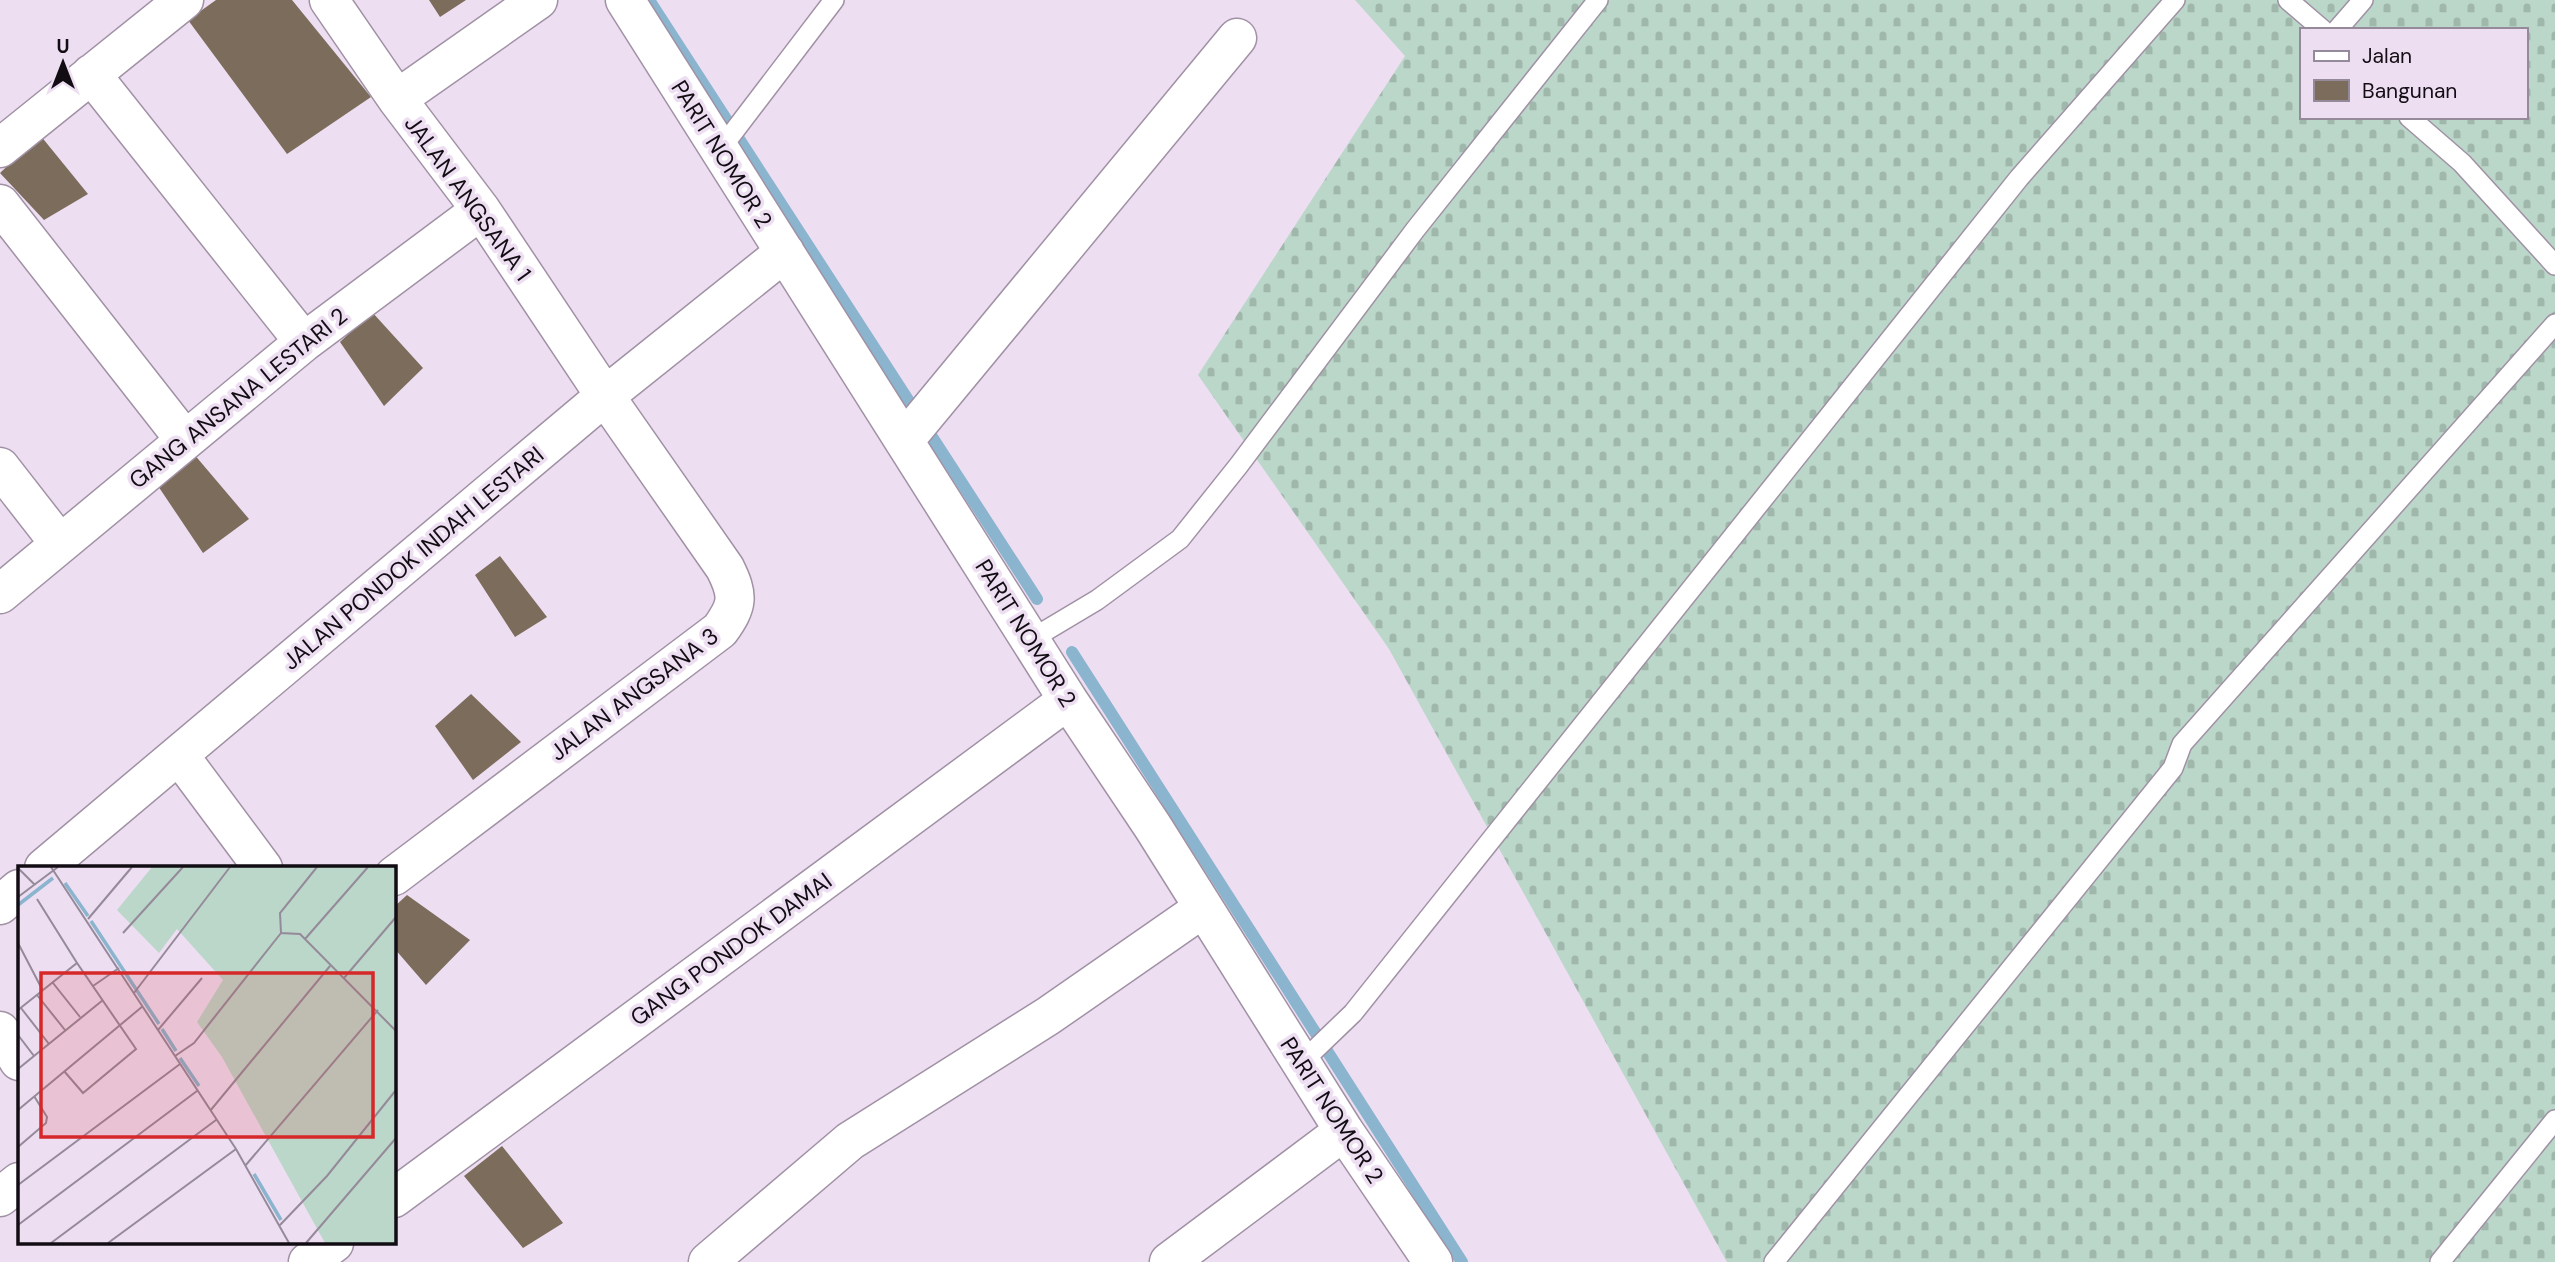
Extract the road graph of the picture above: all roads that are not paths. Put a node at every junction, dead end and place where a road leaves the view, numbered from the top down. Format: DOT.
graph roads {
  1 [pos="184,0"];
  2 [pos="329,0"];
  3 [pos="538,0"];
  4 [pos="625,0"];
  5 [pos="834,0"];
  6 [pos="1598,0"];
  7 [pos="2175,0"];
  8 [pos="2288,0"];
  9 [pos="2363,0"];
  10 [pos="2321,28"];
  11 [pos="2339,28"];
  12 [pos="1237,38"];
  13 [pos="92,74"];
  14 [pos="397,99"];
  15 [pos="2411,119"];
  16 [pos="4,133"];
  17 [pos="719,151"];
  18 [pos="0,204"];
  19 [pos="481,210"];
  20 [pos="785,252"];
  21 [pos="2555,265"];
  22 [pos="2555,324"];
  23 [pos="304,342"];
  24 [pos="605,396"];
  25 [pos="185,440"];
  26 [pos="904,441"];
  27 [pos="0,467"];
  28 [pos="60,544"];
  29 [pos="0,594"];
  30 [pos="1030,640"];
  31 [pos="1068,700"];
  32 [pos="179,755"];
  33 [pos="46,866"];
  34 [pos="262,866"];
  35 [pos="396,874"];
  36 [pos="18,890"];
  37 [pos="0,905"];
  38 [pos="1202,909"];
  39 [pos="0,1031"];
  40 [pos="18,1059"];
  41 [pos="1301,1063"];
  42 [pos="2555,1120"];
  43 [pos="1344,1131"];
  44 [pos="18,1183"];
  45 [pos="0,1197"];
  46 [pos="396,1197"];
  47 [pos="333,1244"];
  48 [pos="308,1262"];
  49 [pos="708,1262"];
  50 [pos="1169,1262"];
  51 [pos="1433,1262"];
  52 [pos="1774,1262"];
  53 [pos="2440,1262"];
  1 -- 13 [label="street"];
  2 -- 14 [label="street, JALAN ANGSANA 1"];
  3 -- 14 [label="street"];
  4 -- 17 [label="street, PARIT NOMOR 2"];
  5 -- 17 [label="lane"];
  6 -- 30 [label="lane"];
  7 -- 41 [label="lane"];
  8 -- 10 [label="lane"];
  9 -- 11 [label="lane"];
  12 -- 26 [label="street"];
  13 -- 16 [label="street"];
  13 -- 23 [label="street"];
  14 -- 19 [label="street, JALAN ANGSANA 1"];
  15 -- 21 [label="lane"];
  17 -- 20 [label="street, PARIT NOMOR 2"];
  18 -- 25 [label="street"];
  19 -- 23 [label="street, GANG ANSANA LESTARI 2"];
  19 -- 24 [label="street, JALAN ANGSANA 1"];
  20 -- 24 [label="street, JALAN PONDOK INDAH LESTARI"];
  20 -- 26 [label="street, PARIT NOMOR 2"];
  22 -- 52 [label="lane"];
  23 -- 25 [label="street, GANG ANSANA LESTARI 2"];
  24 -- 32 [label="street, JALAN PONDOK INDAH LESTARI"];
  24 -- 35 [label="street, JALAN ANGSANA 3"];
  25 -- 28 [label="street, GANG ANSANA LESTARI 2"];
  26 -- 30 [label="street, PARIT NOMOR 2"];
  27 -- 28 [label="street"];
  28 -- 29 [label="street, GANG ANSANA LESTARI 2"];
  30 -- 31 [label="street, PARIT NOMOR 2"];
  31 -- 38 [label="street, PARIT NOMOR 2"];
  31 -- 46 [label="street, GANG PONDOK DAMAI"];
  32 -- 33 [label="street, JALAN PONDOK INDAH LESTARI"];
  32 -- 34 [label="street"];
  36 -- 37 [label="street"];
  38 -- 41 [label="street, PARIT NOMOR 2"];
  38 -- 49 [label="street"];
  39 -- 40 [label="street"];
  41 -- 43 [label="street, PARIT NOMOR 2"];
  42 -- 53 [label="lane"];
  43 -- 50 [label="street"];
  43 -- 51 [label="street, PARIT NOMOR 2"];
  44 -- 45 [label="street"];
  47 -- 48 [label="street"];
}
